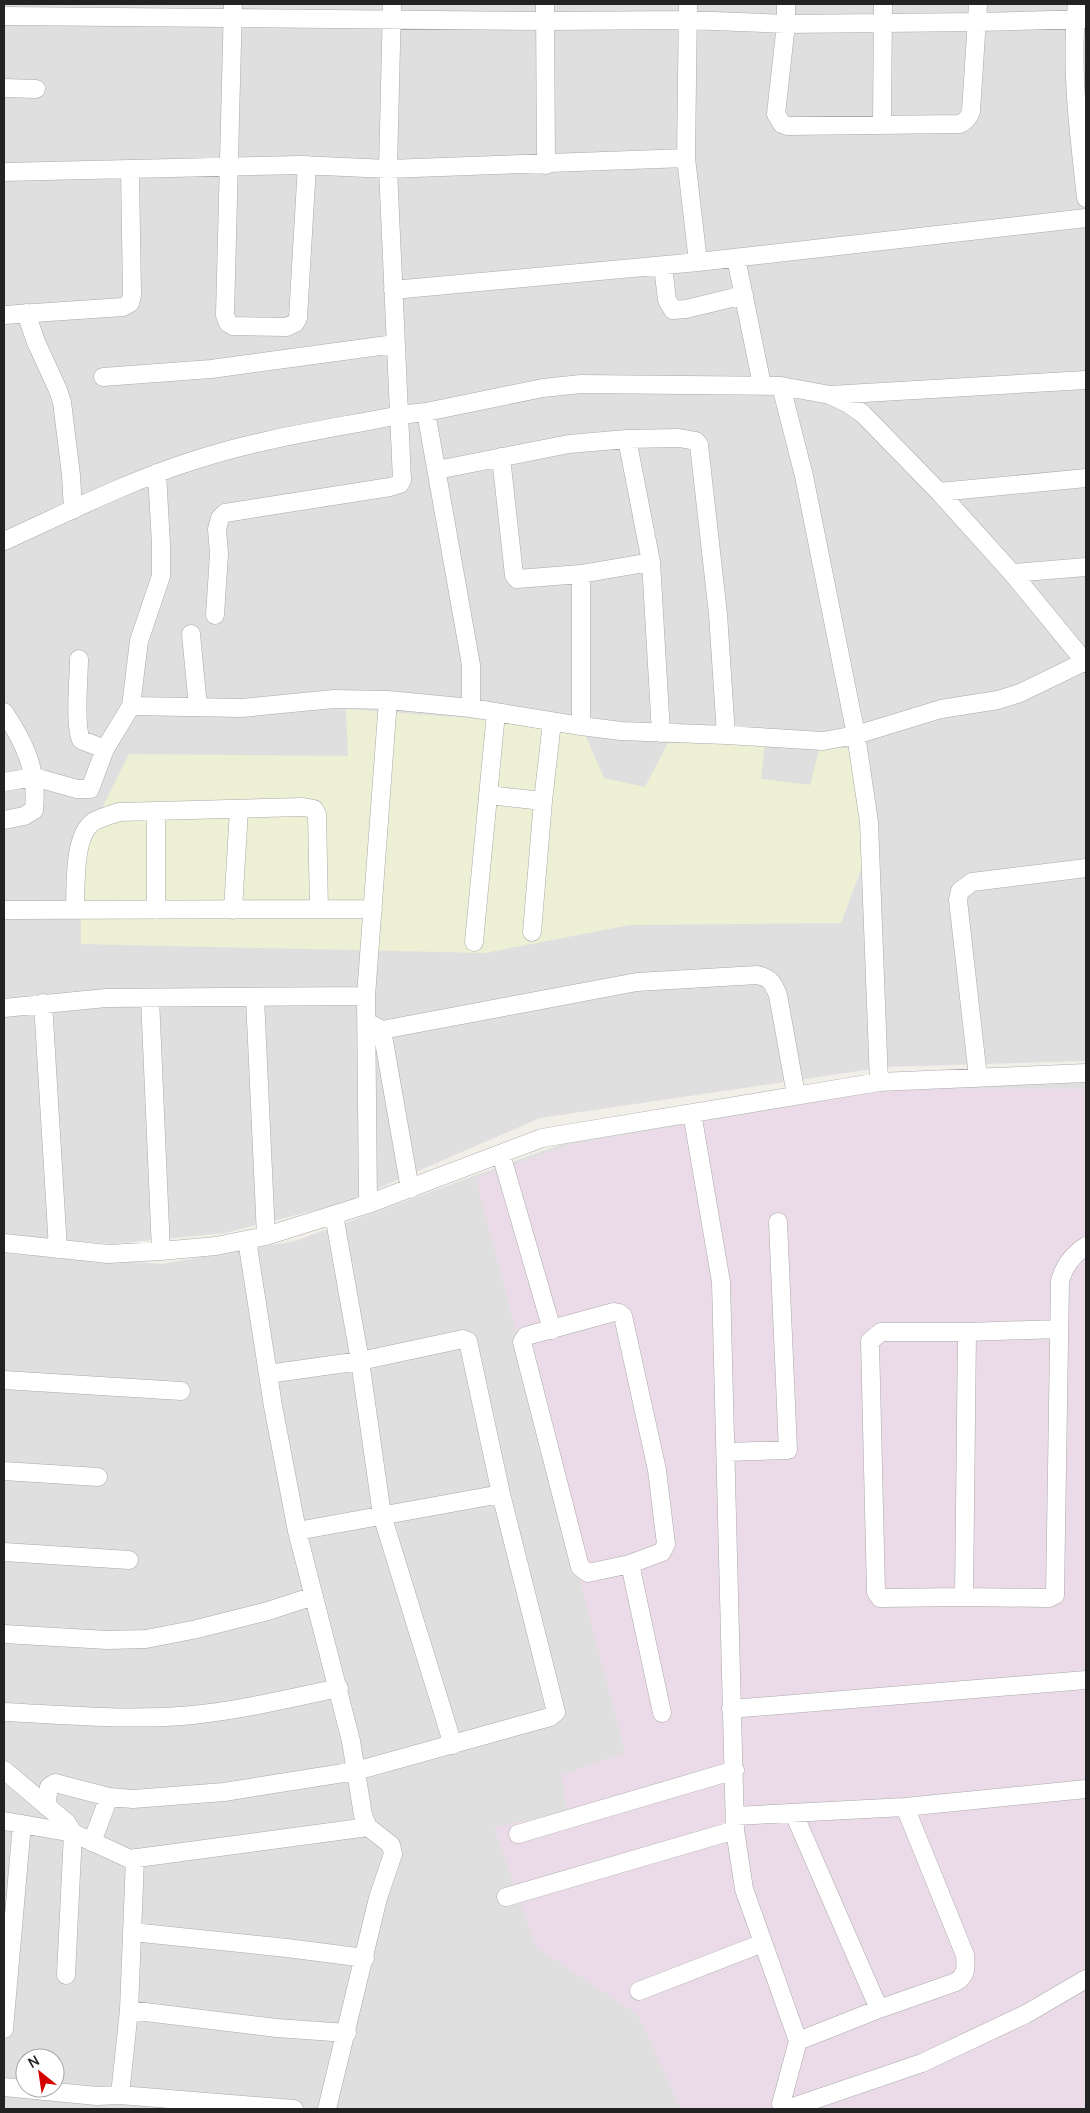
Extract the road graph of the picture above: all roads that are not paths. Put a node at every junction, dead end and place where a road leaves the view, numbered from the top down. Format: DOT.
graph roads {
  1 [pos="786,4"];
  2 [pos="883,4"];
  3 [pos="978,4"];
  4 [pos="233,11"];
  5 [pos="392,12"];
  6 [pos="546,12"];
  7 [pos="688,12"];
  8 [pos="1080,14"];
  9 [pos="4,16"];
  10 [pos="883,22"];
  11 [pos="978,22"];
  12 [pos="786,24"];
  13 [pos="4,88"];
  14 [pos="36,89"];
  15 [pos="1082,116"];
  16 [pos="882,125"];
  17 [pos="686,158"];
  18 [pos="307,165"];
  19 [pos="546,165"];
  20 [pos="229,167"];
  21 [pos="388,169"];
  22 [pos="130,170"];
  23 [pos="4,172"];
  24 [pos="1086,198"];
  25 [pos="1086,218"];
  26 [pos="736,258"];
  27 [pos="698,262"];
  28 [pos="663,266"];
  29 [pos="393,290"];
  30 [pos="744,295"];
  31 [pos="26,313"];
  32 [pos="4,315"];
  33 [pos="395,344"];
  34 [pos="103,377"];
  35 [pos="1086,380"];
  36 [pos="762,386"];
  37 [pos="781,386"];
  38 [pos="830,394"];
  39 [pos="426,412"];
  40 [pos="400,415"];
  41 [pos="626,439"];
  42 [pos="501,457"];
  43 [pos="437,470"];
  44 [pos="157,474"];
  45 [pos="1086,478"];
  46 [pos="939,492"];
  47 [pos="73,510"];
  48 [pos="4,540"];
  49 [pos="651,562"];
  50 [pos="1086,567"];
  51 [pos="1012,573"];
  52 [pos="581,574"];
  53 [pos="214,615"];
  54 [pos="192,634"];
  55 [pos="79,659"];
  56 [pos="1085,662"];
  57 [pos="388,700"];
  58 [pos="131,706"];
  59 [pos="198,707"];
  60 [pos="471,708"];
  61 [pos="4,712"];
  62 [pos="496,713"];
  63 [pos="552,722"];
  64 [pos="581,726"];
  65 [pos="662,733"];
  66 [pos="726,735"];
  67 [pos="856,735"];
  68 [pos="105,749"];
  69 [pos="34,777"];
  70 [pos="4,782"];
  71 [pos="488,795"];
  72 [pos="543,801"];
  73 [pos="239,809"];
  74 [pos="156,811"];
  75 [pos="4,820"];
  76 [pos="1086,868"];
  77 [pos="74,909"];
  78 [pos="319,909"];
  79 [pos="372,909"];
  80 [pos="4,910"];
  81 [pos="156,910"];
  82 [pos="234,910"];
  83 [pos="532,932"];
  84 [pos="474,942"];
  85 [pos="366,996"];
  86 [pos="150,998"];
  87 [pos="255,998"];
  88 [pos="43,1003"];
  89 [pos="4,1008"];
  90 [pos="365,1024"];
  91 [pos="382,1030"];
  92 [pos="1086,1073"];
  93 [pos="978,1078"];
  94 [pos="879,1082"];
  95 [pos="796,1095"];
  96 [pos="692,1113"];
  97 [pos="501,1154"];
  98 [pos="410,1189"];
  99 [pos="368,1204"];
  100 [pos="334,1215"];
  101 [pos="778,1222"];
  102 [pos="266,1236"];
  103 [pos="247,1240"];
  104 [pos="4,1242"];
  105 [pos="1086,1246"];
  106 [pos="58,1249"];
  107 [pos="161,1251"];
  108 [pos="1058,1329"];
  109 [pos="552,1330"];
  110 [pos="967,1332"];
  111 [pos="360,1361"];
  112 [pos="268,1374"];
  113 [pos="4,1380"];
  114 [pos="182,1391"];
  115 [pos="726,1452"];
  116 [pos="4,1471"];
  117 [pos="98,1476"];
  118 [pos="501,1494"];
  119 [pos="382,1515"];
  120 [pos="297,1530"];
  121 [pos="4,1552"];
  122 [pos="129,1560"];
  123 [pos="630,1564"];
  124 [pos="314,1596"];
  125 [pos="964,1596"];
  126 [pos="4,1634"];
  127 [pos="1086,1680"];
  128 [pos="339,1688"];
  129 [pos="731,1709"];
  130 [pos="4,1712"];
  131 [pos="662,1712"];
  132 [pos="453,1745"];
  133 [pos="4,1770"];
  134 [pos="734,1770"];
  135 [pos="356,1771"];
  136 [pos="1086,1789"];
  137 [pos="109,1797"];
  138 [pos="46,1806"];
  139 [pos="905,1807"];
  140 [pos="794,1814"];
  141 [pos="4,1822"];
  142 [pos="735,1823"];
  143 [pos="22,1824"];
  144 [pos="368,1827"];
  145 [pos="73,1833"];
  146 [pos="518,1834"];
  147 [pos="92,1842"];
  148 [pos="135,1858"];
  149 [pos="506,1897"];
  150 [pos="132,1932"];
  151 [pos="763,1943"];
  152 [pos="365,1958"];
  153 [pos="66,1975"];
  154 [pos="1086,1979"];
  155 [pos="639,1991"];
  156 [pos="879,2009"];
  157 [pos="129,2010"];
  158 [pos="4,2029"];
  159 [pos="347,2033"];
  160 [pos="798,2041"];
  161 [pos="4,2087"];
  162 [pos="120,2095"];
  163 [pos="97,2103"];
  164 [pos="294,2109"];
  165 [pos="327,2109"];
  166 [pos="785,2109"];
  1 -- 12 [label="street"];
  2 -- 10 [label="street"];
  3 -- 11 [label="street"];
  4 -- 5 [label="street"];
  4 -- 9 [label="street"];
  4 -- 20 [label="street"];
  5 -- 6 [label="street"];
  5 -- 21 [label="street"];
  6 -- 7 [label="street"];
  6 -- 19 [label="street"];
  7 -- 12 [label="street"];
  7 -- 17 [label="street"];
  8 -- 11 [label="street"];
  8 -- 15 [label="street"];
  10 -- 11 [label="street"];
  10 -- 12 [label="street"];
  10 -- 16 [label="street"];
  11 -- 16 [label="street"];
  12 -- 16 [label="street"];
  13 -- 14 [label="street"];
  15 -- 24 [label="street"];
  17 -- 19 [label="street"];
  17 -- 27 [label="street"];
  18 -- 20 [label="street"];
  18 -- 20 [label="street"];
  18 -- 21 [label="street"];
  19 -- 21 [label="street"];
  20 -- 22 [label="street"];
  21 -- 29 [label="street"];
  22 -- 23 [label="street"];
  22 -- 31 [label="street"];
  25 -- 26 [label="street"];
  26 -- 27 [label="street"];
  26 -- 30 [label="street"];
  27 -- 28 [label="street"];
  28 -- 29 [label="street"];
  28 -- 30 [label="street"];
  29 -- 33 [label="street"];
  30 -- 36 [label="street"];
  31 -- 32 [label="street"];
  31 -- 47 [label="street"];
  33 -- 34 [label="street"];
  33 -- 40 [label="street"];
  35 -- 38 [label="street"];
  36 -- 37 [label="street"];
  36 -- 39 [label="street"];
  37 -- 38 [label="street"];
  37 -- 67 [label="street"];
  38 -- 46 [label="street"];
  39 -- 40 [label="street"];
  39 -- 43 [label="street"];
  40 -- 44 [label="street"];
  40 -- 53 [label="street"];
  41 -- 42 [label="street"];
  41 -- 49 [label="street"];
  41 -- 66 [label="street"];
  42 -- 43 [label="street"];
  42 -- 52 [label="street"];
  43 -- 60 [label="street"];
  44 -- 47 [label="street"];
  44 -- 58 [label="street"];
  45 -- 46 [label="street"];
  46 -- 51 [label="street"];
  47 -- 48 [label="street"];
  49 -- 52 [label="street"];
  49 -- 65 [label="street"];
  50 -- 51 [label="street"];
  51 -- 56 [label="street"];
  52 -- 64 [label="street"];
  54 -- 59 [label="street"];
  55 -- 68 [label="street"];
  56 -- 67 [label="street"];
  57 -- 59 [label="street"];
  57 -- 60 [label="street"];
  57 -- 79 [label="street"];
  58 -- 59 [label="street"];
  58 -- 68 [label="street"];
  60 -- 62 [label="street"];
  61 -- 69 [label="street"];
  62 -- 63 [label="street"];
  62 -- 71 [label="street"];
  63 -- 64 [label="street"];
  63 -- 72 [label="street"];
  64 -- 65 [label="street"];
  65 -- 66 [label="street"];
  66 -- 67 [label="street"];
  67 -- 94 [label="street"];
  68 -- 69 [label="street"];
  69 -- 70 [label="street"];
  69 -- 75 [label="street"];
  71 -- 72 [label="street"];
  71 -- 84 [label="street"];
  72 -- 83 [label="street"];
  73 -- 74 [label="street"];
  73 -- 78 [label="street"];
  73 -- 82 [label="street"];
  74 -- 77 [label="street"];
  74 -- 81 [label="street"];
  76 -- 93 [label="street"];
  77 -- 80 [label="street"];
  77 -- 81 [label="street"];
  78 -- 79 [label="street"];
  78 -- 82 [label="street"];
  79 -- 85 [label="street"];
  81 -- 82 [label="street"];
  85 -- 87 [label="street"];
  85 -- 90 [label="street"];
  86 -- 87 [label="street"];
  86 -- 88 [label="street"];
  86 -- 107 [label="street"];
  87 -- 102 [label="street"];
  88 -- 89 [label="street"];
  88 -- 106 [label="street"];
  90 -- 91 [label="street"];
  90 -- 99 [label="street"];
  91 -- 95 [label="street"];
  91 -- 98 [label="street"];
  92 -- 93 [label="street"];
  93 -- 94 [label="street"];
  94 -- 95 [label="street"];
  95 -- 96 [label="street"];
  96 -- 97 [label="street"];
  96 -- 115 [label="street"];
  97 -- 98 [label="street"];
  97 -- 109 [label="street"];
  98 -- 99 [label="street"];
  99 -- 100 [label="street"];
  100 -- 102 [label="street"];
  100 -- 111 [label="street"];
  101 -- 115 [label="street"];
  102 -- 103 [label="street"];
  103 -- 107 [label="street"];
  103 -- 112 [label="street"];
  104 -- 106 [label="street"];
  105 -- 108 [label="street"];
  106 -- 107 [label="street"];
  108 -- 110 [label="street"];
  108 -- 125 [label="street"];
  109 -- 123 [label="street"];
  109 -- 123 [label="street"];
  110 -- 125 [label="street"];
  110 -- 125 [label="street"];
  111 -- 112 [label="street"];
  111 -- 118 [label="street"];
  111 -- 119 [label="street"];
  112 -- 120 [label="street"];
  113 -- 114 [label="street"];
  115 -- 129 [label="street"];
  116 -- 117 [label="street"];
  118 -- 119 [label="street"];
  118 -- 132 [label="street"];
  119 -- 120 [label="street"];
  119 -- 132 [label="street"];
  120 -- 124 [label="street"];
  121 -- 122 [label="street"];
  123 -- 131 [label="street"];
  124 -- 126 [label="street"];
  124 -- 128 [label="street"];
  127 -- 129 [label="street"];
  128 -- 130 [label="street"];
  128 -- 135 [label="street"];
  129 -- 134 [label="street"];
  132 -- 135 [label="street"];
  133 -- 138 [label="street"];
  134 -- 142 [label="street"];
  134 -- 146 [label="street"];
  135 -- 137 [label="street"];
  135 -- 144 [label="street"];
  136 -- 139 [label="street"];
  137 -- 138 [label="street"];
  137 -- 147 [label="street"];
  138 -- 145 [label="street"];
  139 -- 140 [label="street"];
  139 -- 156 [label="street"];
  140 -- 142 [label="street"];
  140 -- 156 [label="street"];
  141 -- 143 [label="street"];
  142 -- 149 [label="street"];
  142 -- 151 [label="street"];
  143 -- 145 [label="street"];
  143 -- 158 [label="street"];
  144 -- 148 [label="street"];
  144 -- 152 [label="street"];
  145 -- 147 [label="street"];
  145 -- 153 [label="street"];
  147 -- 148 [label="street"];
  148 -- 150 [label="street"];
  150 -- 152 [label="street"];
  150 -- 157 [label="street"];
  151 -- 155 [label="street"];
  151 -- 160 [label="street"];
  152 -- 159 [label="street"];
  154 -- 166 [label="street"];
  156 -- 160 [label="street"];
  157 -- 159 [label="street"];
  157 -- 162 [label="street"];
  159 -- 165 [label="street"];
  160 -- 166 [label="street"];
  161 -- 163 [label="street"];
  162 -- 163 [label="street"];
  162 -- 164 [label="street"];
}
